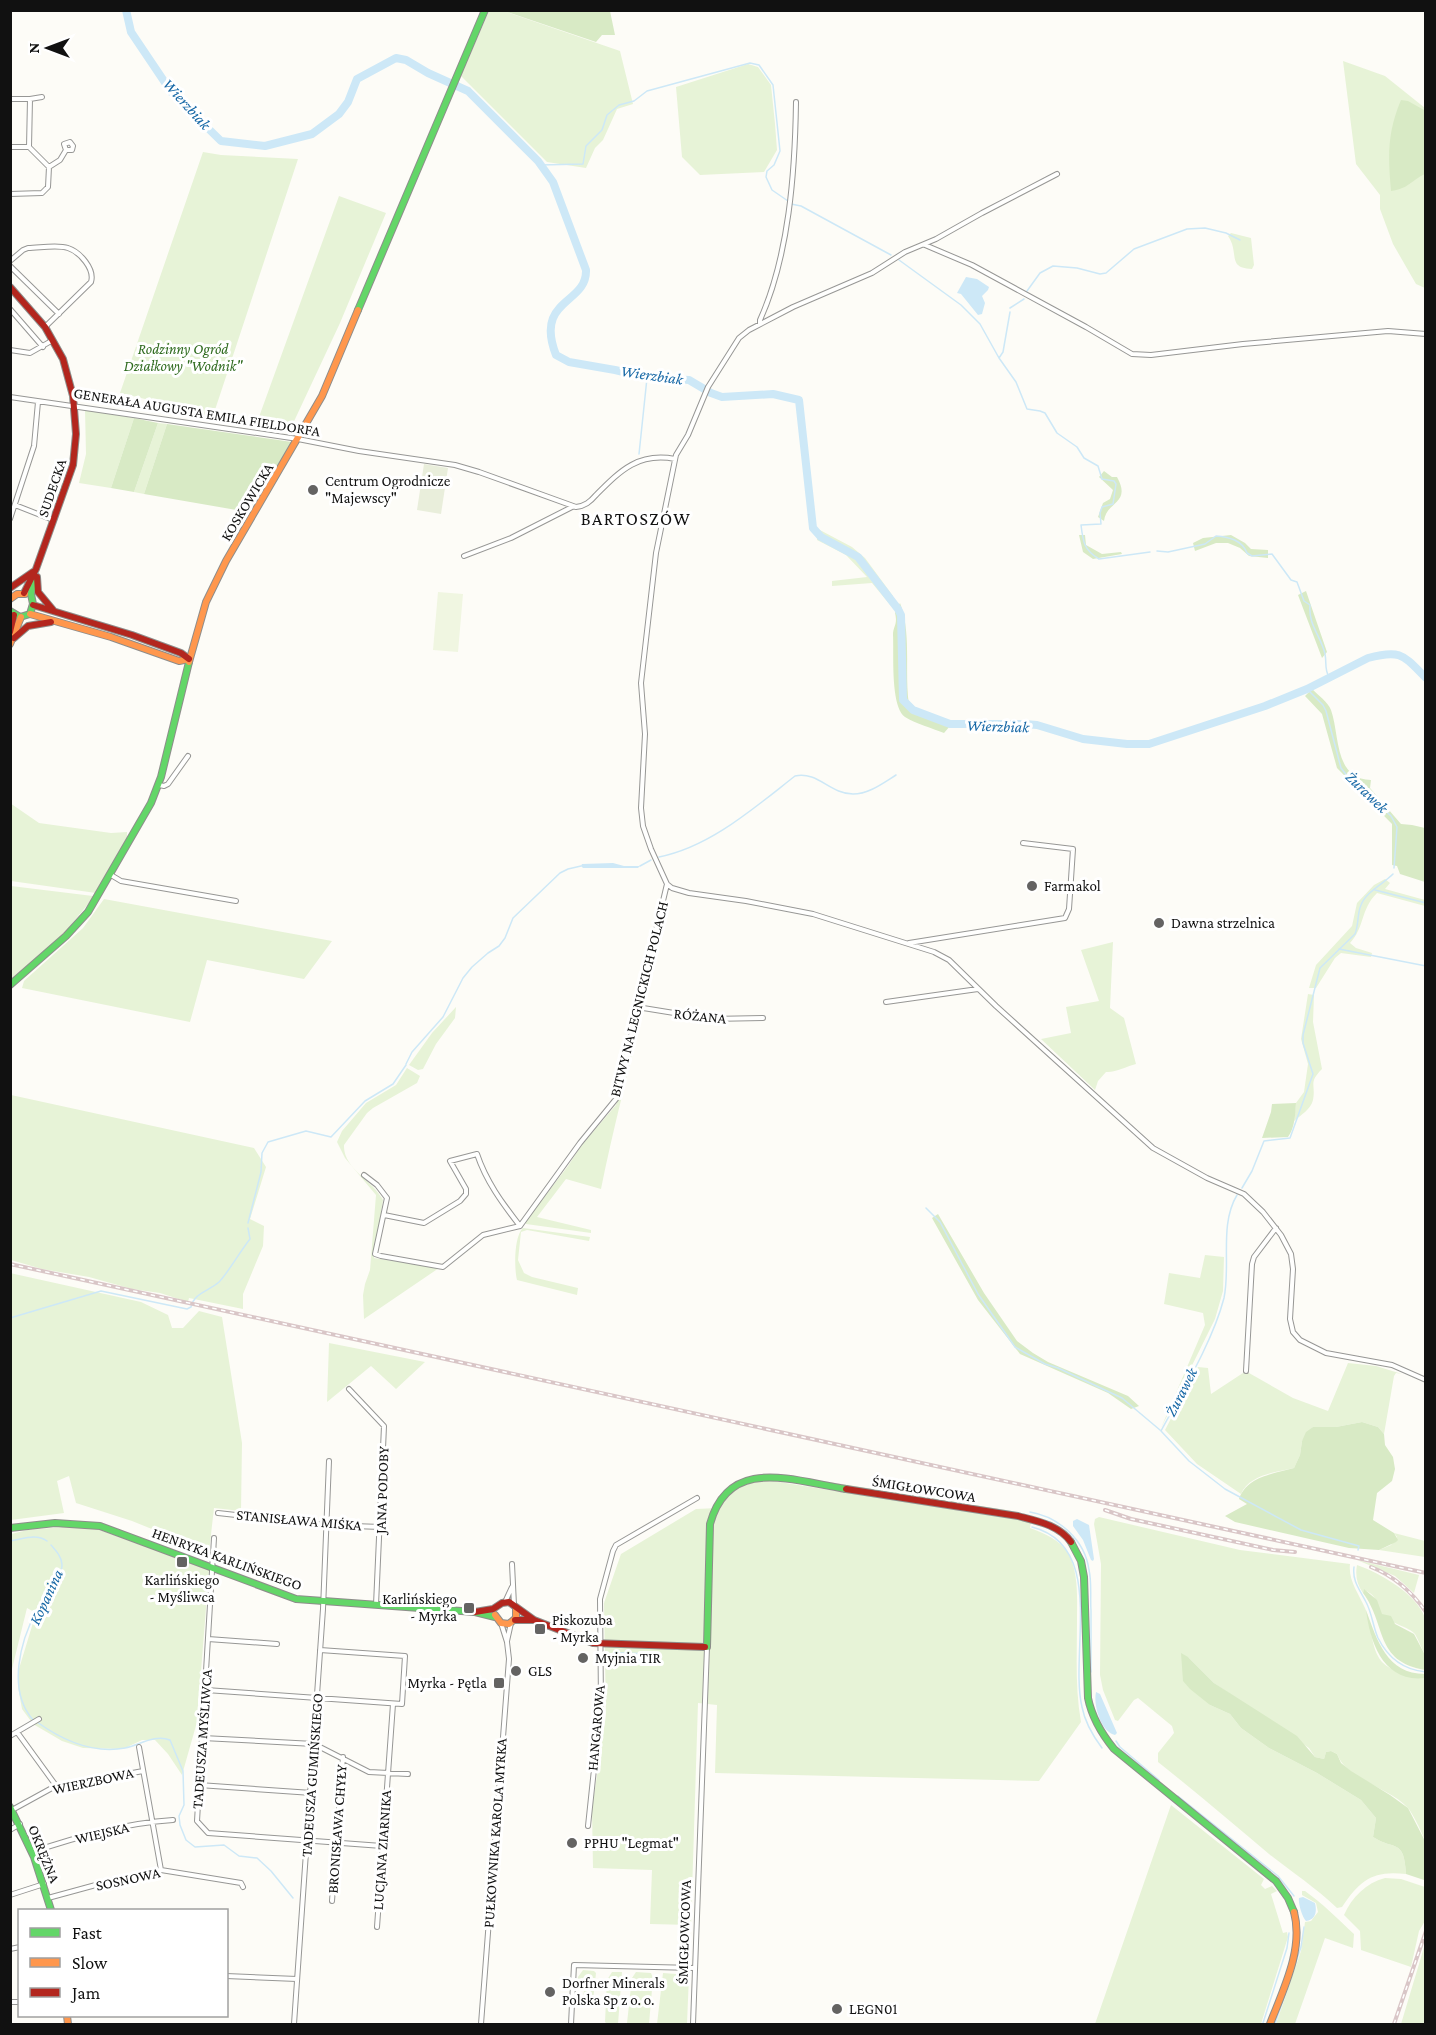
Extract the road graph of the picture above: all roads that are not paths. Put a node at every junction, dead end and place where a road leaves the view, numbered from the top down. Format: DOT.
graph roads {
  1 [pos="485,10"];
  2 [pos="42,97"];
  3 [pos="10,99"];
  4 [pos="30,99"];
  5 [pos="796,102"];
  6 [pos="10,147"];
  7 [pos="30,147"];
  8 [pos="66,150"];
  9 [pos="49,167"];
  10 [pos="1057,174"];
  11 [pos="10,194"];
  12 [pos="924,244"];
  13 [pos="10,261"];
  14 [pos="10,266"];
  15 [pos="10,287"];
  16 [pos="10,309"];
  17 [pos="59,314"];
  18 [pos="760,324"];
  19 [pos="45,327"];
  20 [pos="1425,334"];
  21 [pos="54,340"];
  22 [pos="43,347"];
  23 [pos="10,350"];
  24 [pos="10,396"];
  25 [pos="38,402"];
  26 [pos="74,406"];
  27 [pos="298,439"];
  28 [pos="675,459"];
  29 [pos="15,506"];
  30 [pos="572,507"];
  31 [pos="10,519"];
  32 [pos="53,520"];
  33 [pos="464,556"];
  34 [pos="36,569"];
  35 [pos="10,588"];
  36 [pos="24,593"];
  37 [pos="11,598"];
  38 [pos="32,602"];
  39 [pos="54,611"];
  40 [pos="12,613"];
  41 [pos="30,614"];
  42 [pos="21,617"];
  43 [pos="56,622"];
  44 [pos="12,638"];
  45 [pos="192,648"];
  46 [pos="181,653"];
  47 [pos="189,659"];
  48 [pos="179,661"];
  49 [pos="186,674"];
  50 [pos="188,756"];
  51 [pos="159,785"];
  52 [pos="1023,843"];
  53 [pos="111,875"];
  54 [pos="667,884"];
  55 [pos="236,901"];
  56 [pos="909,944"];
  57 [pos="10,985"];
  58 [pos="979,989"];
  59 [pos="886,1002"];
  60 [pos="638,1007"];
  61 [pos="763,1018"];
  62 [pos="364,1175"];
  63 [pos="384,1215"];
  64 [pos="519,1226"];
  65 [pos="1276,1228"];
  66 [pos="1246,1371"];
  67 [pos="1425,1380"];
  68 [pos="349,1389"];
  69 [pos="329,1461"];
  70 [pos="697,1498"];
  71 [pos="218,1513"];
  72 [pos="326,1525"];
  73 [pos="381,1527"];
  74 [pos="10,1528"];
  75 [pos="214,1538"];
  76 [pos="512,1564"];
  77 [pos="213,1568"];
  78 [pos="512,1586"];
  79 [pos="324,1601"];
  80 [pos="505,1602"];
  81 [pos="376,1605"];
  82 [pos="515,1607"];
  83 [pos="496,1608"];
  84 [pos="475,1612"];
  85 [pos="495,1617"];
  86 [pos="534,1620"];
  87 [pos="513,1622"];
  88 [pos="501,1623"];
  89 [pos="208,1639"];
  90 [pos="507,1642"];
  91 [pos="277,1644"];
  92 [pos="600,1644"];
  93 [pos="707,1647"];
  94 [pos="320,1650"];
  95 [pos="206,1690"];
  96 [pos="317,1697"];
  97 [pos="393,1704"];
  98 [pos="39,1719"];
  99 [pos="17,1732"];
  100 [pos="10,1736"];
  101 [pos="203,1738"];
  102 [pos="314,1744"];
  103 [pos="139,1746"];
  104 [pos="343,1757"];
  105 [pos="143,1771"];
  106 [pos="388,1773"];
  107 [pos="408,1774"];
  108 [pos="199,1785"];
  109 [pos="58,1787"];
  110 [pos="312,1793"];
  111 [pos="11,1809"];
  112 [pos="173,1820"];
  113 [pos="152,1822"];
  114 [pos="20,1824"];
  115 [pos="588,1826"];
  116 [pos="10,1830"];
  117 [pos="308,1842"];
  118 [pos="337,1844"];
  119 [pos="382,1846"];
  120 [pos="32,1852"];
  121 [pos="161,1870"];
  122 [pos="44,1884"];
  123 [pos="243,1887"];
  124 [pos="10,1895"];
  125 [pos="48,1898"];
  126 [pos="332,1901"];
  127 [pos="51,1909"];
  128 [pos="377,1927"];
  129 [pos="694,1968"];
  130 [pos="228,1976"];
  131 [pos="297,1979"];
  132 [pos="294,2025"];
  133 [pos="481,2025"];
  134 [pos="571,2025"];
  135 [pos="693,2025"];
  136 [pos="1270,2025"];
  1 -- 27 [label="street, KOSKOWICKA"];
  2 -- 4 [label="street"];
  3 -- 4 [label="street"];
  4 -- 7 [label="street"];
  5 -- 18 [label="street"];
  6 -- 7 [label="street"];
  7 -- 9 [label="street"];
  8 -- 9 [label="street"];
  9 -- 11 [label="street"];
  10 -- 12 [label="street"];
  12 -- 18 [label="street"];
  12 -- 20 [label="street"];
  13 -- 17 [label="street"];
  14 -- 17 [label="street"];
  15 -- 19 [label="street, SUDECKA"];
  16 -- 22 [label="street"];
  17 -- 19 [label="street"];
  18 -- 28 [label="street"];
  19 -- 21 [label="street, SUDECKA"];
  21 -- 22 [label="street"];
  21 -- 26 [label="street, SUDECKA"];
  22 -- 23 [label="street"];
  24 -- 25 [label="street, GENERAŁA AUGUSTA EMILA FIELDORFA"];
  25 -- 26 [label="street, GENERAŁA AUGUSTA EMILA FIELDORFA"];
  25 -- 29 [label="street"];
  26 -- 27 [label="street, GENERAŁA AUGUSTA EMILA FIELDORFA"];
  26 -- 32 [label="street, SUDECKA"];
  27 -- 30 [label="street, GENERAŁA AUGUSTA EMILA FIELDORFA"];
  27 -- 45 [label="street, KOSKOWICKA"];
  28 -- 30 [label="street"];
  28 -- 54 [label="street"];
  29 -- 31 [label="street"];
  29 -- 32 [label="street"];
  30 -- 33 [label="street"];
  32 -- 34 [label="street, SUDECKA"];
  34 -- 35 [label="street"];
  34 -- 36 [label="street, SUDECKA"];
  34 -- 38 [label="street, SUDECKA"];
  34 -- 39 [label="street"];
  36 -- 37 [label="street"];
  36 -- 38 [label="street"];
  38 -- 39 [label="street"];
  38 -- 41 [label="street, SUDECKA"];
  39 -- 46 [label="street"];
  40 -- 42 [label="street"];
  40 -- 44 [label="street"];
  41 -- 42 [label="street"];
  41 -- 43 [label="street"];
  42 -- 44 [label="street"];
  43 -- 44 [label="street"];
  43 -- 48 [label="street"];
  45 -- 46 [label="street"];
  45 -- 47 [label="street, KOSKOWICKA"];
  46 -- 47 [label="street"];
  47 -- 48 [label="street"];
  47 -- 49 [label="street, KOSKOWICKA"];
  48 -- 49 [label="street"];
  49 -- 51 [label="street, KOSKOWICKA"];
  50 -- 51 [label="street"];
  51 -- 53 [label="street, KOSKOWICKA"];
  52 -- 56 [label="street"];
  53 -- 55 [label="street"];
  53 -- 57 [label="street, KOSKOWICKA"];
  54 -- 56 [label="street"];
  54 -- 60 [label="street, BITWY NA LEGNICKICH POLACH"];
  56 -- 58 [label="street"];
  58 -- 59 [label="street"];
  58 -- 65 [label="street"];
  60 -- 61 [label="street, RÓŻANA"];
  60 -- 64 [label="street, BITWY NA LEGNICKICH POLACH"];
  62 -- 63 [label="street"];
  63 -- 64 [label="street"];
  63 -- 64 [label="street"];
  65 -- 66 [label="street"];
  65 -- 67 [label="street"];
  68 -- 73 [label="street, JANA PODOBY"];
  69 -- 72 [label="street, TADEUSZA GUMIŃSKIEGO"];
  70 -- 92 [label="street, HANGAROWA"];
  71 -- 72 [label="street, STANISŁAWA MIŚKA"];
  72 -- 73 [label="street, STANISŁAWA MIŚKA"];
  72 -- 79 [label="street, TADEUSZA GUMIŃSKIEGO"];
  73 -- 81 [label="street, JANA PODOBY"];
  74 -- 77 [label="street, HENRYKA KARLIŃSKIEGO"];
  75 -- 77 [label="street, TADEUSZA MYŚLIWCA"];
  76 -- 78 [label="street"];
  77 -- 79 [label="street, HENRYKA KARLIŃSKIEGO"];
  77 -- 89 [label="street, TADEUSZA MYŚLIWCA"];
  78 -- 80 [label="street"];
  78 -- 82 [label="street"];
  79 -- 81 [label="street, HENRYKA KARLIŃSKIEGO"];
  79 -- 94 [label="street, TADEUSZA GUMIŃSKIEGO"];
  80 -- 82 [label="street"];
  80 -- 83 [label="street"];
  81 -- 84 [label="street, HENRYKA KARLIŃSKIEGO"];
  82 -- 86 [label="street"];
  82 -- 87 [label="street"];
  83 -- 84 [label="street, HENRYKA KARLIŃSKIEGO"];
  83 -- 85 [label="street"];
  84 -- 85 [label="street, HENRYKA KARLIŃSKIEGO"];
  85 -- 88 [label="street"];
  86 -- 87 [label="street"];
  86 -- 92 [label="street"];
  87 -- 88 [label="street"];
  87 -- 90 [label="street, PUŁKOWNIKA KAROLA MYRKA"];
  88 -- 90 [label="street, PUŁKOWNIKA KAROLA MYRKA"];
  89 -- 91 [label="street"];
  89 -- 95 [label="street, TADEUSZA MYŚLIWCA"];
  90 -- 133 [label="street, PUŁKOWNIKA KAROLA MYRKA"];
  92 -- 93 [label="street"];
  92 -- 115 [label="street, HANGAROWA"];
  93 -- 129 [label="street, ŚMIGŁOWCOWA"];
  93 -- 136 [label="street, ŚMIGŁOWCOWA"];
  94 -- 96 [label="street, TADEUSZA GUMIŃSKIEGO"];
  94 -- 97 [label="street"];
  95 -- 96 [label="street"];
  95 -- 101 [label="street, TADEUSZA MYŚLIWCA"];
  96 -- 97 [label="street"];
  96 -- 102 [label="street, TADEUSZA GUMIŃSKIEGO"];
  97 -- 106 [label="street, LUCJANA ZIARNIKA"];
  98 -- 99 [label="street"];
  99 -- 100 [label="street"];
  99 -- 109 [label="street"];
  101 -- 102 [label="street"];
  101 -- 108 [label="street, TADEUSZA MYŚLIWCA"];
  102 -- 104 [label="street"];
  102 -- 110 [label="street, TADEUSZA GUMIŃSKIEGO"];
  103 -- 105 [label="street"];
  104 -- 106 [label="street"];
  104 -- 118 [label="street, BRONISŁAWA CHYŁY"];
  105 -- 109 [label="street, WIERZBOWA"];
  105 -- 113 [label="street"];
  106 -- 107 [label="street"];
  106 -- 119 [label="street, LUCJANA ZIARNIKA"];
  108 -- 110 [label="street"];
  108 -- 117 [label="street, TADEUSZA MYŚLIWCA"];
  109 -- 111 [label="street, WIERZBOWA"];
  110 -- 117 [label="street, TADEUSZA GUMIŃSKIEGO"];
  111 -- 114 [label="street, OKRĘŻNA"];
  112 -- 113 [label="street, WIEJSKA"];
  113 -- 120 [label="street, WIEJSKA"];
  113 -- 121 [label="street"];
  114 -- 116 [label="street"];
  114 -- 120 [label="street, OKRĘŻNA"];
  117 -- 118 [label="street, TADEUSZA MYŚLIWCA"];
  117 -- 131 [label="street, TADEUSZA GUMIŃSKIEGO"];
  118 -- 119 [label="street, TADEUSZA MYŚLIWCA"];
  118 -- 126 [label="street, BRONISŁAWA CHYŁY"];
  119 -- 128 [label="street, LUCJANA ZIARNIKA"];
  120 -- 122 [label="street, OKRĘŻNA"];
  121 -- 123 [label="street, SOSNOWA"];
  121 -- 125 [label="street, SOSNOWA"];
  122 -- 124 [label="street"];
  122 -- 125 [label="street, OKRĘŻNA"];
  125 -- 127 [label="street, OKRĘŻNA"];
  129 -- 134 [label="street"];
  129 -- 135 [label="street, ŚMIGŁOWCOWA"];
  130 -- 131 [label="street"];
  131 -- 132 [label="street, TADEUSZA GUMIŃSKIEGO"];
}
